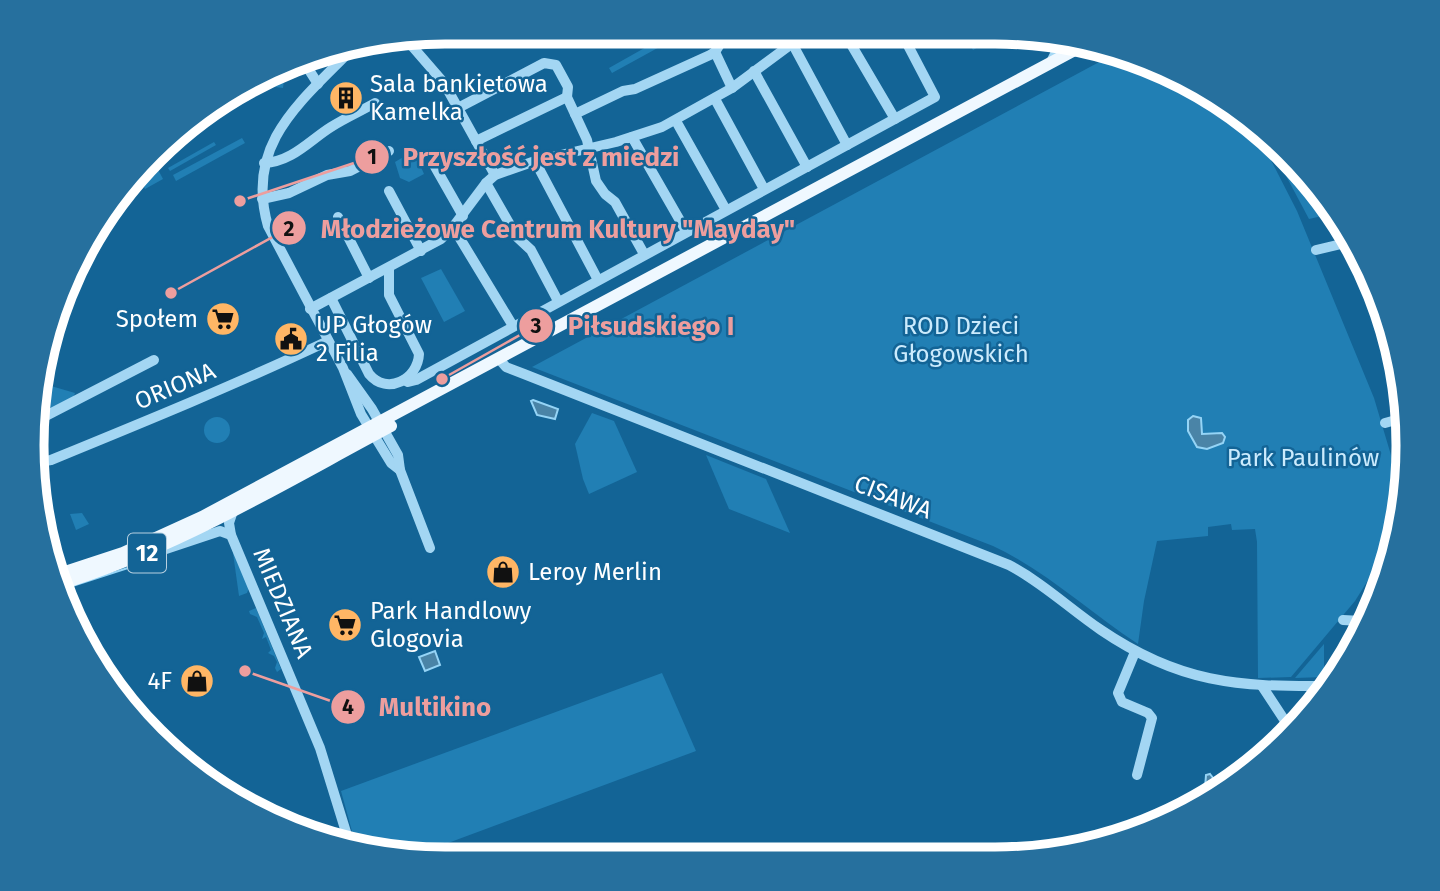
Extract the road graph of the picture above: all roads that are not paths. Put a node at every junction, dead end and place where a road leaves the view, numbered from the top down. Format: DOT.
graph roads {
  1 [pos="720,44"];
  2 [pos="791,44"];
  3 [pos="793,44"];
  4 [pos="851,44"];
  5 [pos="907,44"];
  6 [pos="412,46"];
  7 [pos="1056,48"];
  8 [pos="1065,50"];
  9 [pos="715,52"];
  10 [pos="345,56"];
  11 [pos="1051,62"];
  12 [pos="308,68"];
  13 [pos="754,71"];
  14 [pos="318,84"];
  15 [pos="732,88"];
  16 [pos="566,97"];
  17 [pos="715,99"];
  18 [pos="375,103"];
  19 [pos="458,108"];
  20 [pos="575,114"];
  21 [pos="895,119"];
  22 [pos="676,121"];
  23 [pos="632,137"];
  24 [pos="476,141"];
  25 [pos="847,145"];
  26 [pos="589,148"];
  27 [pos="389,151"];
  28 [pos="535,160"];
  29 [pos="264,163"];
  30 [pos="434,164"];
  31 [pos="807,167"];
  32 [pos="495,175"];
  33 [pos="486,183"];
  34 [pos="764,189"];
  35 [pos="389,191"];
  36 [pos="262,199"];
  37 [pos="726,210"];
  38 [pos="463,216"];
  39 [pos="338,217"];
  40 [pos="453,227"];
  41 [pos="686,231"];
  42 [pos="1341,244"];
  43 [pos="1316,250"];
  44 [pos="421,251"];
  45 [pos="644,254"];
  46 [pos="389,268"];
  47 [pos="369,278"];
  48 [pos="598,279"];
  49 [pos="331,298"];
  50 [pos="558,301"];
  51 [pos="310,309"];
  52 [pos="513,326"];
  53 [pos="328,341"];
  54 [pos="499,359"];
  55 [pos="153,360"];
  56 [pos="342,368"];
  57 [pos="404,380"];
  58 [pos="372,409"];
  59 [pos="361,414"];
  60 [pos="45,416"];
  61 [pos="396,419"];
  62 [pos="1395,420"];
  63 [pos="1385,423"];
  64 [pos="377,429"];
  65 [pos="354,441"];
  66 [pos="386,444"];
  67 [pos="45,461"];
  68 [pos="233,511"];
  69 [pos="231,535"];
  70 [pos="430,548"];
  71 [pos="138,557"];
  72 [pos="64,572"];
  73 [pos="67,581"];
  74 [pos="1343,620"];
  75 [pos="1356,621"];
  76 [pos="1135,652"];
  77 [pos="1262,686"];
  78 [pos="1316,686"];
  79 [pos="1286,722"];
  80 [pos="1137,775"];
  81 [pos="347,835"];
  1 -- 9 [label="street"];
  2 -- 13 [label="street"];
  3 -- 25 [label="street"];
  4 -- 21 [label="street"];
  5 -- 21 [label="street"];
  6 -- 19 [label="street"];
  7 -- 11 [label="street"];
  8 -- 11 [label="main road, 12"];
  9 -- 15 [label="street"];
  9 -- 20 [label="street"];
  10 -- 14 [label="street"];
  11 -- 54 [label="main road, 12"];
  12 -- 14 [label="street"];
  13 -- 15 [label="street"];
  13 -- 31 [label="street"];
  14 -- 29 [label="street"];
  15 -- 17 [label="street"];
  16 -- 19 [label="street"];
  16 -- 20 [label="street"];
  16 -- 24 [label="street"];
  17 -- 22 [label="street"];
  17 -- 34 [label="street"];
  18 -- 29 [label="street"];
  19 -- 24 [label="street"];
  20 -- 26 [label="street"];
  21 -- 25 [label="street"];
  22 -- 23 [label="street"];
  22 -- 37 [label="street"];
  23 -- 26 [label="street"];
  23 -- 41 [label="street"];
  24 -- 32 [label="street"];
  25 -- 31 [label="street"];
  26 -- 28 [label="street"];
  26 -- 45 [label="street"];
  27 -- 36 [label="street"];
  28 -- 32 [label="street"];
  28 -- 48 [label="street"];
  29 -- 36 [label="street"];
  30 -- 38 [label="street"];
  31 -- 34 [label="street"];
  32 -- 33 [label="street"];
  33 -- 38 [label="street"];
  33 -- 50 [label="street"];
  34 -- 37 [label="street"];
  35 -- 44 [label="street"];
  36 -- 51 [label="street"];
  37 -- 41 [label="street"];
  38 -- 40 [label="street"];
  39 -- 47 [label="street"];
  40 -- 44 [label="street"];
  40 -- 52 [label="street"];
  41 -- 45 [label="street"];
  42 -- 43 [label="street"];
  44 -- 46 [label="street"];
  45 -- 48 [label="street"];
  46 -- 47 [label="street"];
  46 -- 57 [label="street"];
  47 -- 49 [label="street"];
  48 -- 50 [label="street"];
  49 -- 51 [label="street"];
  49 -- 57 [label="street"];
  50 -- 52 [label="street"];
  51 -- 53 [label="street"];
  52 -- 57 [label="street"];
  53 -- 56 [label="street"];
  53 -- 67 [label="street, ORIONA"];
  54 -- 61 [label="main road, 12"];
  54 -- 76 [label="street, CISAWA"];
  55 -- 60 [label="street"];
  56 -- 58 [label="street"];
  56 -- 59 [label="street"];
  58 -- 61 [label="street"];
  58 -- 64 [label="street"];
  59 -- 64 [label="street"];
  59 -- 65 [label="street"];
  61 -- 64 [label="main road, 12"];
  61 -- 66 [label="street"];
  62 -- 63 [label="street"];
  64 -- 65 [label="main road, 12"];
  64 -- 66 [label="street"];
  65 -- 66 [label="street"];
  65 -- 68 [label="main road, 12"];
  65 -- 72 [label="main road, 12"];
  66 -- 70 [label="street"];
  68 -- 69 [label="street"];
  68 -- 71 [label="main road, 12"];
  69 -- 71 [label="street"];
  69 -- 81 [label="street, MIEDZIANA"];
  71 -- 73 [label="main road, 12"];
  74 -- 75 [label="street"];
  76 -- 77 [label="street, CISAWA"];
  76 -- 80 [label="street"];
  77 -- 78 [label="street, CISAWA"];
  77 -- 79 [label="street"];
}
